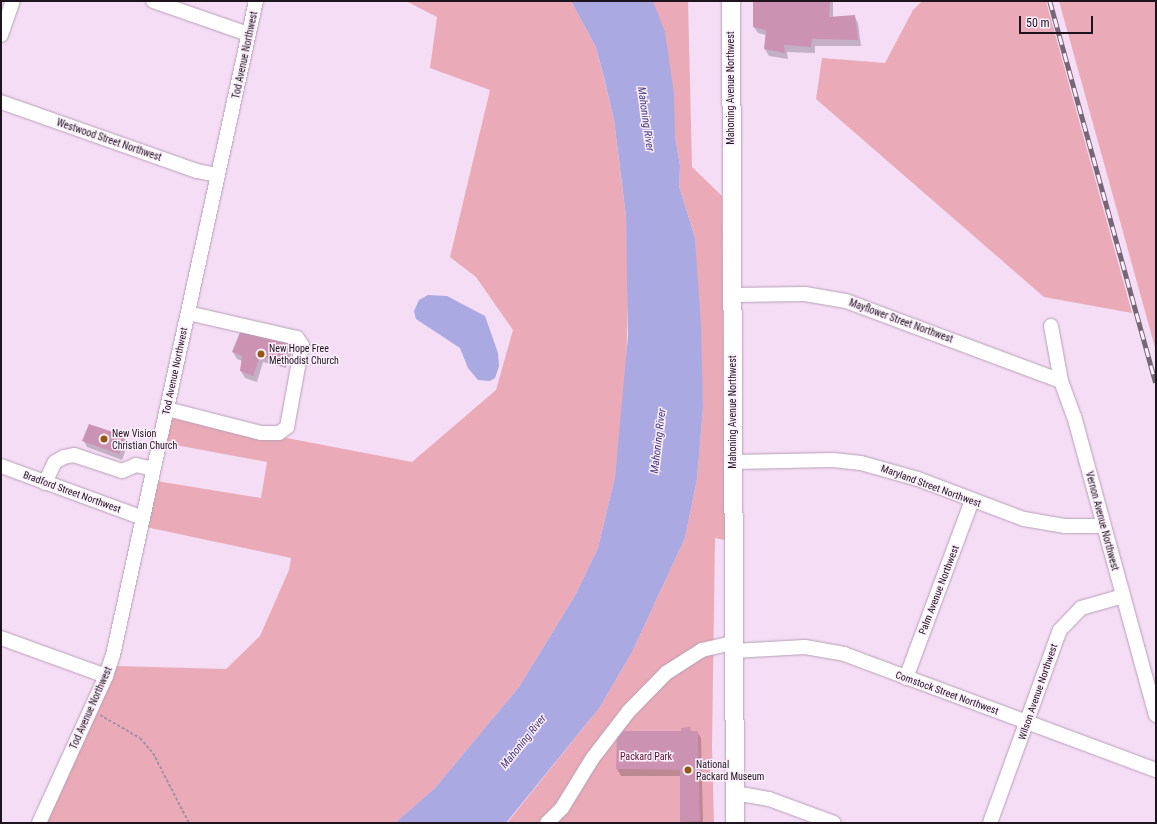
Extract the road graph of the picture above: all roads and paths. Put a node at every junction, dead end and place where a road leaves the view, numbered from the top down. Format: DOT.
graph roads {
  1 [pos="12,1"];
  2 [pos="153,1"];
  3 [pos="256,1"];
  4 [pos="731,1"];
  5 [pos="248,34"];
  6 [pos="1,35"];
  7 [pos="1,102"];
  8 [pos="217,175"];
  9 [pos="733,295"];
  10 [pos="188,313"];
  11 [pos="1051,326"];
  12 [pos="1061,382"];
  13 [pos="167,409"];
  14 [pos="734,462"];
  15 [pos="1,466"];
  16 [pos="154,469"];
  17 [pos="45,483"];
  18 [pos="972,501"];
  19 [pos="143,518"];
  20 [pos="1103,526"];
  21 [pos="1123,596"];
  22 [pos="1,638"];
  23 [pos="733,647"];
  24 [pos="106,676"];
  25 [pos="906,678"];
  26 [pos="91,710"];
  27 [pos="1156,715"];
  28 [pos="1027,723"];
  29 [pos="1156,770"];
  30 [pos="735,793"];
  31 [pos="808,818"];
  32 [pos="39,823"];
  33 [pos="189,823"];
  34 [pos="547,823"];
  35 [pos="735,823"];
  36 [pos="834,823"];
  37 [pos="990,823"];
  1 -- 6 [label="street"];
  2 -- 5 [label="street"];
  3 -- 5 [label="street, Tod Avenue Northwest"];
  4 -- 9 [label="main road, Mahoning Avenue Northwest"];
  5 -- 8 [label="street, Tod Avenue Northwest"];
  7 -- 8 [label="street, Westwood Street Northwest"];
  8 -- 10 [label="street, Tod Avenue Northwest"];
  9 -- 12 [label="street, Mayflower Street Northwest"];
  9 -- 14 [label="main road, Mahoning Avenue Northwest"];
  10 -- 13 [label="street, Tod Avenue Northwest"];
  10 -- 13 [label="street"];
  11 -- 12 [label="street, Vernon Avenue Northwest"];
  12 -- 20 [label="street, Vernon Avenue Northwest"];
  13 -- 16 [label="street, Tod Avenue Northwest"];
  14 -- 18 [label="street, Maryland Street Northwest"];
  14 -- 23 [label="main road, Mahoning Avenue Northwest"];
  15 -- 17 [label="street, Bradford Street Northwest"];
  16 -- 17 [label="street"];
  16 -- 19 [label="street, Tod Avenue Northwest"];
  17 -- 19 [label="street, Bradford Street Northwest"];
  18 -- 20 [label="street, Maryland Street Northwest"];
  18 -- 25 [label="street, Palm Avenue Northwest"];
  19 -- 24 [label="street, Tod Avenue Northwest"];
  20 -- 21 [label="street, Vernon Avenue Northwest"];
  21 -- 27 [label="street, Vernon Avenue Northwest"];
  21 -- 28 [label="street, Wilson Avenue Northwest"];
  22 -- 24 [label="street"];
  23 -- 25 [label="street, Comstock Street Northwest"];
  23 -- 30 [label="main road, Mahoning Avenue Northwest"];
  23 -- 34 [label="street, Comstock Street Northwest"];
  24 -- 26 [label="street, Tod Avenue Northwest"];
  25 -- 28 [label="street, Comstock Street Northwest"];
  26 -- 32 [label="street, Tod Avenue Northwest"];
  26 -- 33 [label="path"];
  28 -- 29 [label="street, Comstock Street Northwest"];
  28 -- 37 [label="street, Wilson Avenue Northwest"];
  30 -- 31 [label="street"];
  30 -- 35 [label="main road, Mahoning Avenue Northwest"];
  31 -- 36 [label="street"];
}
